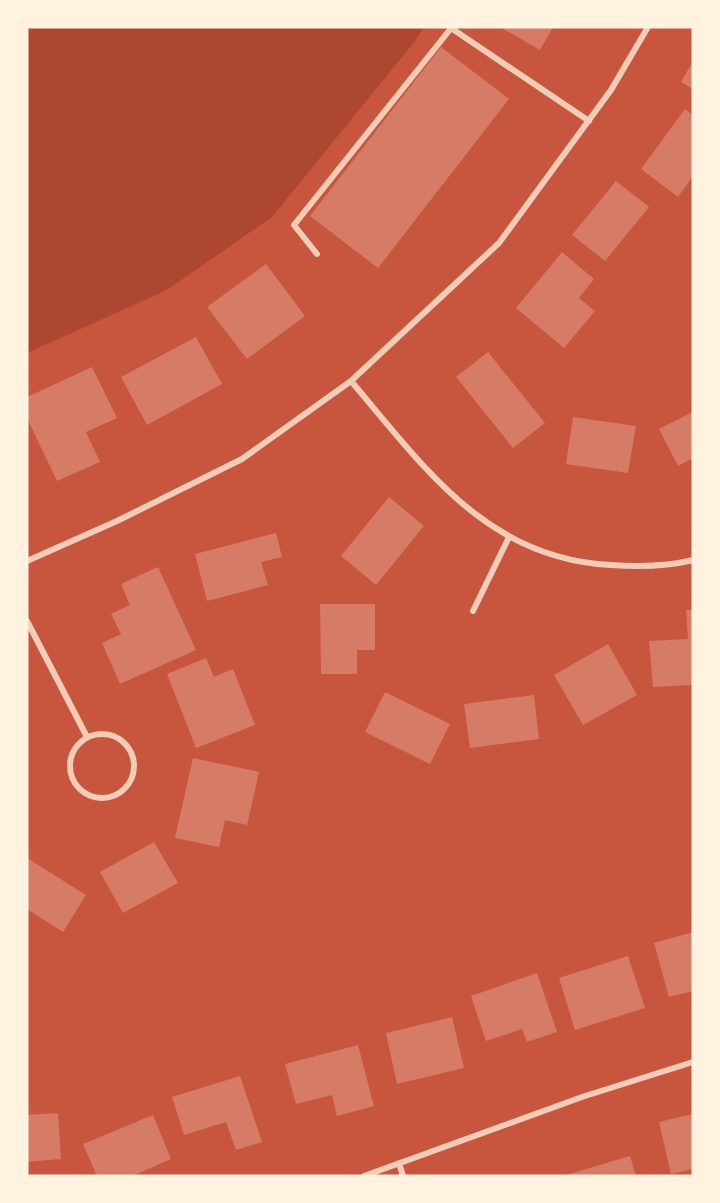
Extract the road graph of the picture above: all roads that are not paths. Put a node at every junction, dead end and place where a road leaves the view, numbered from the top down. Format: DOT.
graph roads {
  1 [pos="648,27"];
  2 [pos="452,28"];
  3 [pos="588,121"];
  4 [pos="317,254"];
  5 [pos="351,381"];
  6 [pos="509,537"];
  7 [pos="693,560"];
  8 [pos="27,561"];
  9 [pos="473,611"];
  10 [pos="27,621"];
  11 [pos="87,737"];
  12 [pos="693,1062"];
  13 [pos="399,1163"];
  14 [pos="364,1176"];
  15 [pos="403,1176"];
  1 -- 3 [label="street"];
  2 -- 3 [label="street"];
  2 -- 4 [label="street"];
  3 -- 5 [label="street"];
  5 -- 6 [label="street"];
  5 -- 8 [label="street"];
  6 -- 7 [label="street"];
  6 -- 9 [label="street"];
  10 -- 11 [label="street"];
  11 -- 11 [label="street"];
  12 -- 13 [label="street"];
  13 -- 14 [label="street"];
  13 -- 15 [label="street"];
}
